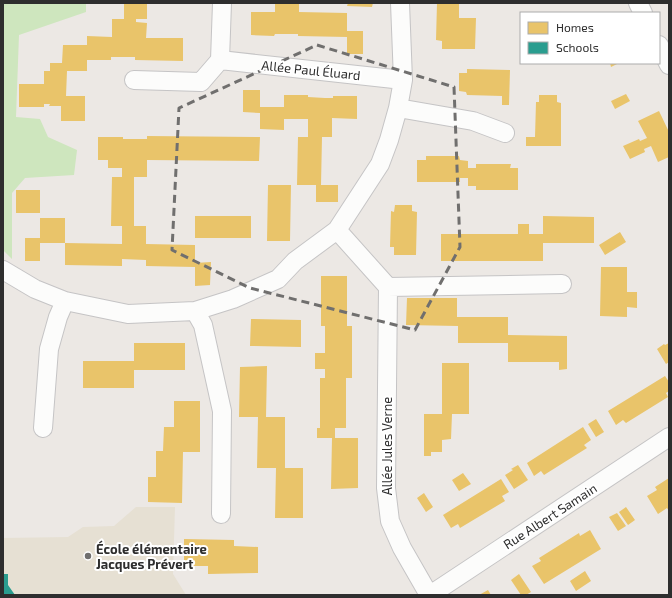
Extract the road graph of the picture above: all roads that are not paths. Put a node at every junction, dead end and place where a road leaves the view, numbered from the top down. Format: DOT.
graph roads {
  1 [pos="222,3"];
  2 [pos="400,3"];
  3 [pos="638,3"];
  4 [pos="642,12"];
  5 [pos="660,47"];
  6 [pos="220,60"];
  7 [pos="669,65"];
  8 [pos="134,80"];
  9 [pos="403,80"];
  10 [pos="398,108"];
  11 [pos="505,133"];
  12 [pos="337,230"];
  13 [pos="3,270"];
  14 [pos="562,284"];
  15 [pos="388,287"];
  16 [pos="65,301"];
  17 [pos="195,311"];
  18 [pos="43,428"];
  19 [pos="669,437"];
  20 [pos="221,514"];
  21 [pos="430,595"];
  1 -- 6 [label="street"];
  2 -- 9 [label="street"];
  3 -- 4 [label="street"];
  5 -- 7 [label="street"];
  6 -- 8 [label="street"];
  6 -- 9 [label="street, Allée Paul Éluard"];
  9 -- 10 [label="street"];
  10 -- 11 [label="street"];
  10 -- 12 [label="street"];
  12 -- 15 [label="street"];
  12 -- 17 [label="street"];
  13 -- 16 [label="street"];
  14 -- 15 [label="street"];
  15 -- 21 [label="street, Allée Jules Verne"];
  16 -- 17 [label="street"];
  16 -- 18 [label="street"];
  17 -- 20 [label="street"];
  19 -- 21 [label="street, Rue Albert Samain"];
}
